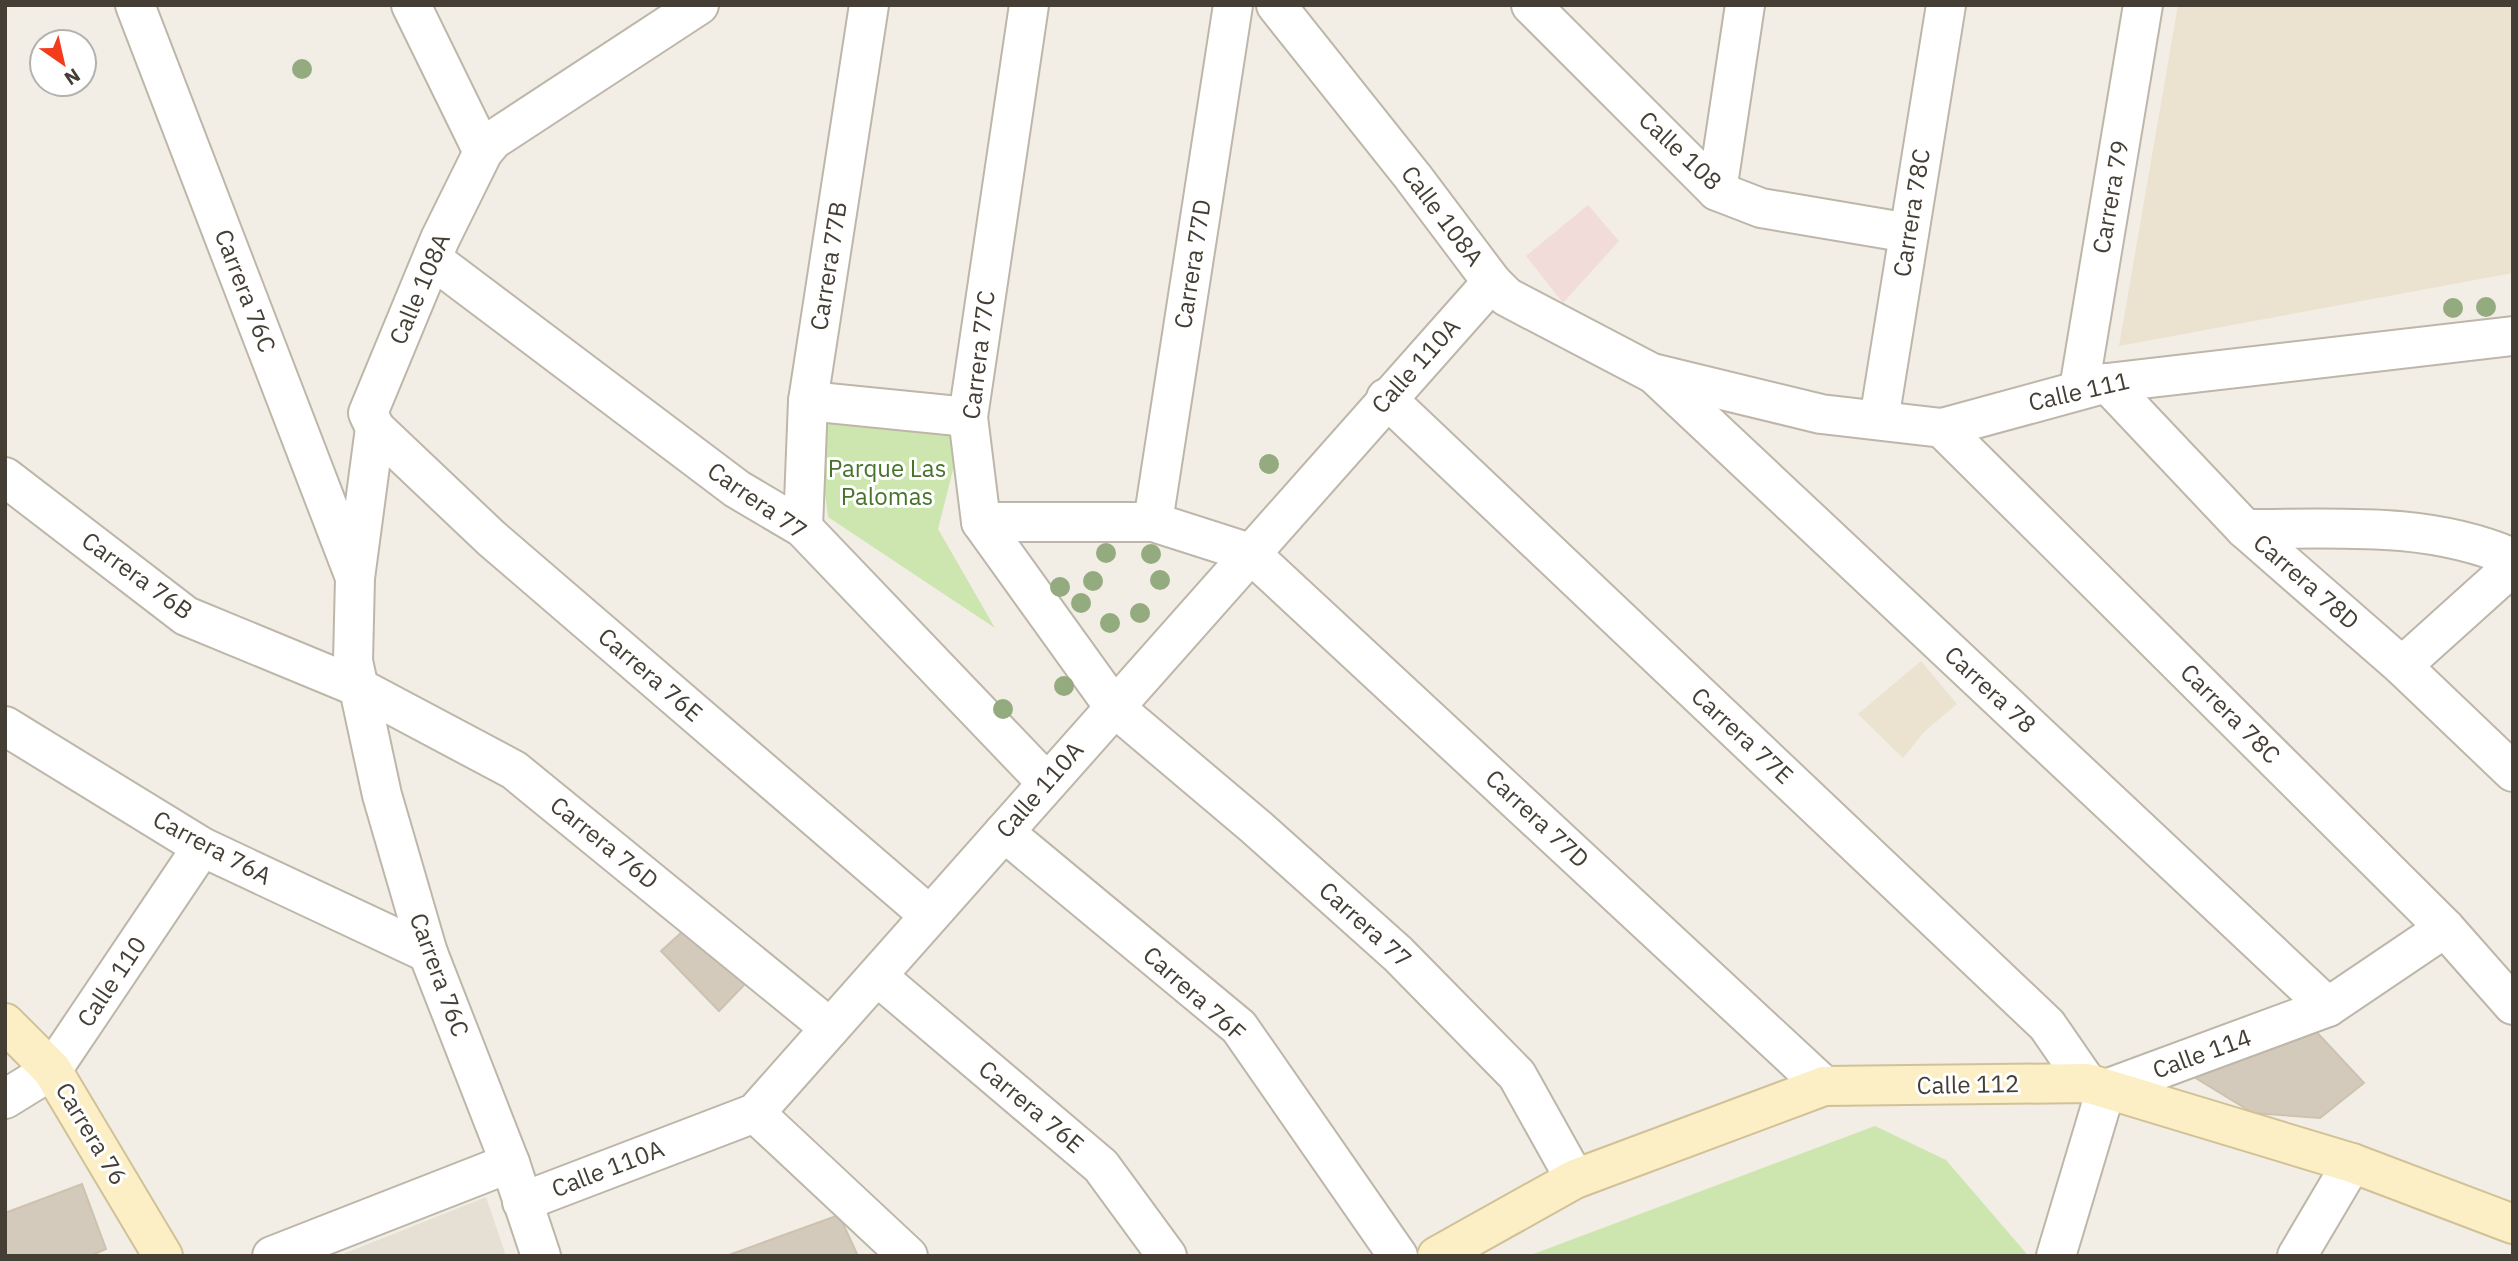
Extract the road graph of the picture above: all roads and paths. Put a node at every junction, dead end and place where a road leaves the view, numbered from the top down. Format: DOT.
graph roads {
  1 [pos="135,5"];
  2 [pos="411,5"];
  3 [pos="869,5"];
  4 [pos="1029,5"];
  5 [pos="1233,5"];
  6 [pos="1276,5"];
  7 [pos="1531,5"];
  8 [pos="1745,5"];
  9 [pos="1946,5"];
  10 [pos="2143,5"];
  11 [pos="687,8"];
  12 [pos="483,152"];
  13 [pos="1717,191"];
  14 [pos="1909,233"];
  15 [pos="432,259"];
  16 [pos="1492,282"];
  17 [pos="2513,336"];
  18 [pos="1653,373"];
  19 [pos="2093,386"];
  20 [pos="1386,398"];
  21 [pos="808,401"];
  22 [pos="968,417"];
  23 [pos="1879,420"];
  24 [pos="375,428"];
  25 [pos="1942,428"];
  26 [pos="5,477"];
  27 [pos="981,522"];
  28 [pos="1153,522"];
  29 [pos="803,528"];
  30 [pos="2245,529"];
  31 [pos="1250,553"];
  32 [pos="2513,558"];
  33 [pos="2513,566"];
  34 [pos="355,578"];
  35 [pos="2402,666"];
  36 [pos="358,687"];
  37 [pos="1114,707"];
  38 [pos="5,726"];
  39 [pos="2513,772"];
  40 [pos="1046,783"];
  41 [pos="1004,832"];
  42 [pos="202,847"];
  43 [pos="929,915"];
  44 [pos="2445,928"];
  45 [pos="428,953"];
  46 [pos="877,976"];
  47 [pos="2513,1005"];
  48 [pos="2328,1007"];
  49 [pos="5,1023"];
  50 [pos="830,1028"];
  51 [pos="52,1070"];
  52 [pos="1824,1086"];
  53 [pos="2096,1086"];
  54 [pos="5,1099"];
  55 [pos="755,1113"];
  56 [pos="510,1163"];
  57 [pos="2352,1163"];
  58 [pos="1575,1179"];
  59 [pos="522,1202"];
  60 [pos="2513,1224"];
  61 [pos="163,1256"];
  62 [pos="272,1256"];
  63 [pos="541,1256"];
  64 [pos="908,1256"];
  65 [pos="1167,1256"];
  66 [pos="1398,1256"];
  67 [pos="1437,1256"];
  68 [pos="2056,1256"];
  69 [pos="2297,1256"];
  1 -- 34 [label="street, Carrera 76C"];
  2 -- 12 [label="street"];
  3 -- 21 [label="street, Carrera 77B"];
  4 -- 22 [label="street, Carrera 77C"];
  5 -- 28 [label="street, Carrera 77D"];
  6 -- 16 [label="street, Calle 108A"];
  7 -- 13 [label="street, Calle 108"];
  8 -- 13 [label="street"];
  9 -- 14 [label="street, Carrera 78C"];
  10 -- 19 [label="street, Carrera 79"];
  11 -- 12 [label="street, Calle 108A"];
  12 -- 15 [label="street, Calle 108A"];
  13 -- 14 [label="street, Calle 108"];
  14 -- 23 [label="street, Carrera 78C"];
  15 -- 24 [label="street, Calle 108A"];
  15 -- 29 [label="street, Carrera 77"];
  16 -- 18 [label="street, Calle 108A"];
  16 -- 20 [label="street, Calle 110A"];
  17 -- 19 [label="street, Calle 111"];
  18 -- 23 [label="street, Calle 111"];
  18 -- 48 [label="street, Carrera 78"];
  19 -- 25 [label="street, Calle 111"];
  19 -- 30 [label="street, Carrera 78D"];
  20 -- 31 [label="street, Calle 110A"];
  20 -- 53 [label="street, Carrera 77E"];
  21 -- 22 [label="street"];
  21 -- 29 [label="street, Carrera 77B"];
  22 -- 27 [label="street, Carrera 77C"];
  23 -- 25 [label="street, Calle 111"];
  24 -- 34 [label="street, Calle 108A"];
  24 -- 43 [label="street, Carrera 76E"];
  25 -- 44 [label="street, Carrera 78C"];
  26 -- 36 [label="street, Carrera 76B"];
  27 -- 28 [label="street"];
  27 -- 37 [label="street, Carrera 77C"];
  28 -- 31 [label="street"];
  29 -- 40 [label="street, Carrera 77"];
  30 -- 32 [label="street"];
  30 -- 35 [label="street, Carrera 78D"];
  31 -- 37 [label="street, Calle 110A"];
  31 -- 52 [label="street, Carrera 77D"];
  33 -- 35 [label="street"];
  34 -- 36 [label="street, Calle 108A"];
  35 -- 39 [label="street, Carrera 78D"];
  36 -- 45 [label="street, Carrera 76C"];
  36 -- 50 [label="street, Carrera 76D"];
  37 -- 40 [label="street, Calle 110A"];
  37 -- 58 [label="street, Carrera 77"];
  38 -- 42 [label="street, Carrera 76A"];
  40 -- 41 [label="street, Calle 110A"];
  41 -- 43 [label="street, Calle 110A"];
  41 -- 66 [label="street, Carrera 76F"];
  42 -- 45 [label="street, Carrera 76A"];
  42 -- 51 [label="street, Calle 110"];
  43 -- 46 [label="street, Calle 110A"];
  44 -- 47 [label="street, Carrera 78C"];
  44 -- 48 [label="street, Calle 114"];
  45 -- 56 [label="street, Carrera 76C"];
  46 -- 50 [label="street, Calle 110A"];
  46 -- 65 [label="street, Carrera 76E"];
  48 -- 53 [label="street, Calle 114"];
  49 -- 51 [label="street, Carrera 76"];
  50 -- 55 [label="street, Calle 110A"];
  51 -- 54 [label="street, Calle 110"];
  51 -- 61 [label="street, Carrera 76"];
  52 -- 53 [label="street, Calle 112"];
  52 -- 58 [label="street, Calle 112"];
  53 -- 57 [label="street, Calle 112"];
  53 -- 68 [label="street"];
  55 -- 59 [label="street, Calle 110A"];
  55 -- 64 [label="street"];
  56 -- 59 [label="street, Carrera 76C"];
  56 -- 62 [label="street"];
  57 -- 60 [label="street, Calle 112"];
  57 -- 69 [label="street"];
  58 -- 67 [label="street, Calle 112"];
  59 -- 63 [label="street, Carrera 76C"];
}
